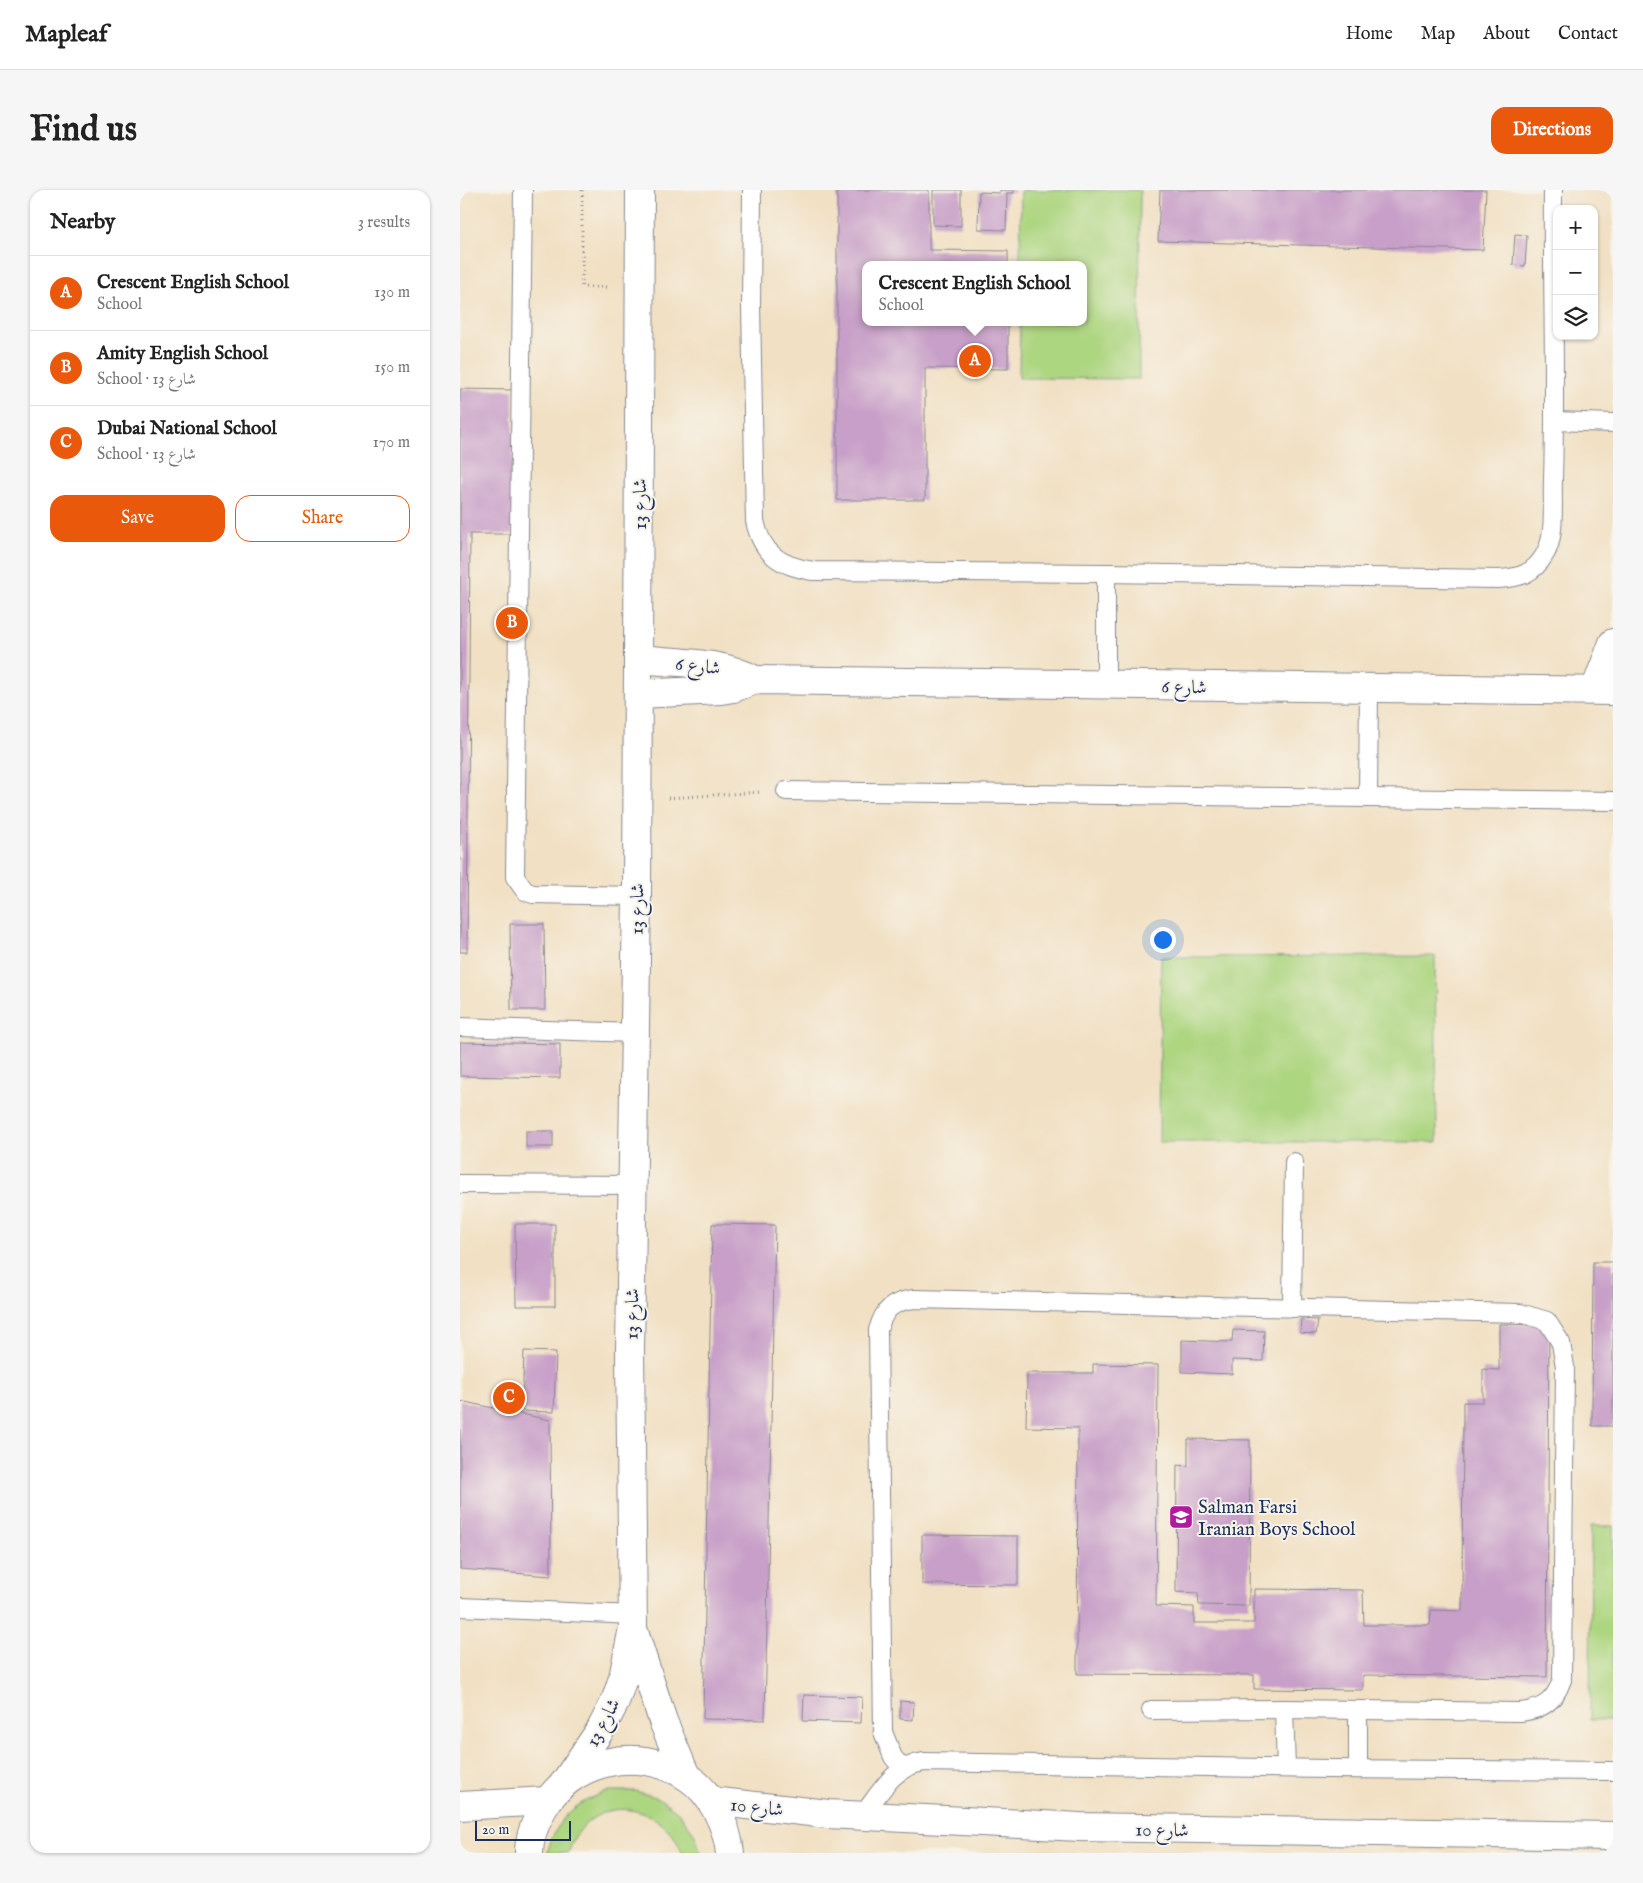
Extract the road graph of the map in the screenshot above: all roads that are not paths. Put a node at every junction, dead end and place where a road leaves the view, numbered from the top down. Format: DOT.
graph roads {
  1 [pos="524,190"];
  2 [pos="640,190"];
  3 [pos="752,190"];
  4 [pos="1553,190"];
  5 [pos="1555,421"];
  6 [pos="1613,423"];
  7 [pos="1106,573"];
  8 [pos="1613,643"];
  9 [pos="638,659"];
  10 [pos="755,680"];
  11 [pos="1106,684"];
  12 [pos="1368,688"];
  13 [pos="1604,690"];
  14 [pos="638,694"];
  15 [pos="786,790"];
  16 [pos="1368,798"];
  17 [pos="1613,801"];
  18 [pos="637,896"];
  19 [pos="460,1027"];
  20 [pos="635,1033"];
  21 [pos="1294,1162"];
  22 [pos="460,1184"];
  23 [pos="633,1185"];
  24 [pos="1292,1308"];
  25 [pos="460,1606"];
  26 [pos="633,1621"];
  27 [pos="1284,1709"];
  28 [pos="1151,1710"];
  29 [pos="1358,1710"];
  30 [pos="902,1768"];
  31 [pos="1286,1768"];
  32 [pos="1358,1769"];
  33 [pos="1613,1771"];
  34 [pos="686,1776"];
  35 [pos="556,1792"];
  36 [pos="711,1801"];
  37 [pos="460,1806"];
  38 [pos="862,1816"];
  39 [pos="1613,1836"];
  40 [pos="529,1853"];
  41 [pos="730,1853"];
  1 -- 18 [label="lane"];
  2 -- 9 [label="street, شارع 13"];
  3 -- 7 [label="lane"];
  4 -- 5 [label="lane"];
  5 -- 6 [label="lane"];
  5 -- 7 [label="lane"];
  7 -- 11 [label="lane"];
  8 -- 13 [label="street"];
  9 -- 10 [label="street, شارع 6"];
  9 -- 14 [label="street, شارع 13"];
  10 -- 11 [label="street, شارع 6"];
  10 -- 14 [label="street, شارع 6"];
  11 -- 12 [label="street, شارع 6"];
  12 -- 13 [label="street, شارع 6"];
  12 -- 16 [label="lane"];
  14 -- 18 [label="street, شارع 13"];
  15 -- 16 [label="lane"];
  16 -- 17 [label="lane"];
  18 -- 20 [label="street, شارع 13"];
  19 -- 20 [label="lane"];
  20 -- 23 [label="street, شارع 13"];
  21 -- 24 [label="lane"];
  22 -- 23 [label="lane"];
  23 -- 26 [label="street, شارع 13"];
  24 -- 29 [label="lane"];
  24 -- 30 [label="lane"];
  25 -- 26 [label="lane"];
  26 -- 34 [label="street, شارع 13"];
  26 -- 35 [label="street, شارع 13"];
  27 -- 28 [label="lane"];
  27 -- 29 [label="lane"];
  27 -- 31 [label="lane"];
  29 -- 32 [label="lane"];
  30 -- 31 [label="lane"];
  30 -- 38 [label="lane"];
  31 -- 32 [label="lane"];
  32 -- 33 [label="lane"];
  34 -- 35 [label="street"];
  34 -- 36 [label="street"];
  35 -- 37 [label="street"];
  35 -- 40 [label="street, شارع 13"];
  36 -- 38 [label="street, شارع 10"];
  36 -- 41 [label="street"];
  38 -- 39 [label="street, شارع 10"];
}
